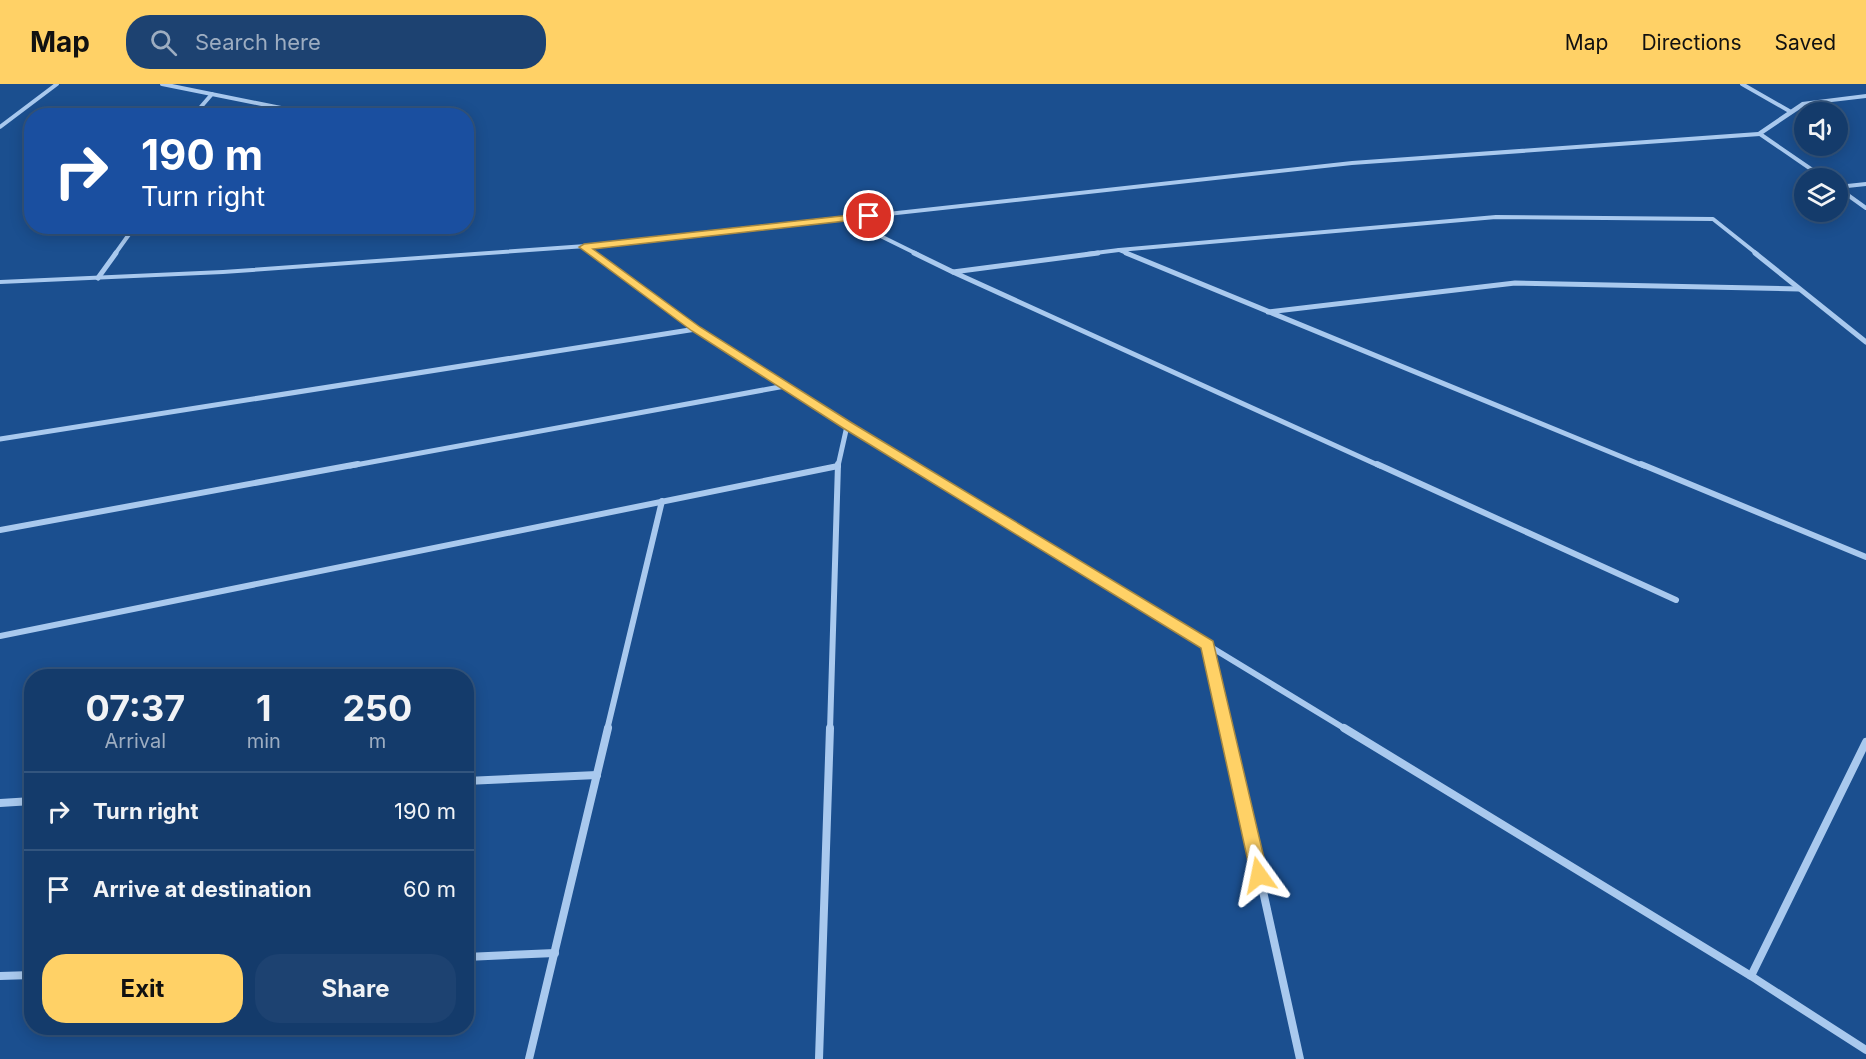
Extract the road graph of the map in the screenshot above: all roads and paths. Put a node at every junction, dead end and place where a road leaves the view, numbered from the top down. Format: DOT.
graph roads {
  1 [pos="57,84"];
  2 [pos="162,84"];
  3 [pos="1742,84"];
  4 [pos="212,94"];
  5 [pos="1866,96"];
  6 [pos="25,108"];
  7 [pos="200,108"];
  8 [pos="281,108"];
  9 [pos="24,109"];
  10 [pos="1791,112"];
  11 [pos="0,127"];
  12 [pos="1760,134"];
  13 [pos="1809,168"];
  14 [pos="1866,184"];
  15 [pos="1848,186"];
  16 [pos="1848,194"];
  17 [pos="1866,208"];
  18 [pos="846,219"];
  19 [pos="129,234"];
  20 [pos="584,247"];
  21 [pos="1119,250"];
  22 [pos="953,272"];
  23 [pos="98,278"];
  24 [pos="0,282"];
  25 [pos="1800,289"];
  26 [pos="1267,312"];
  27 [pos="696,329"];
  28 [pos="1866,342"];
  29 [pos="786,386"];
  30 [pos="848,426"];
  31 [pos="0,439"];
  32 [pos="838,466"];
  33 [pos="662,501"];
  34 [pos="0,530"];
  35 [pos="1866,557"];
  36 [pos="1676,600"];
  37 [pos="0,636"];
  38 [pos="1208,645"];
  39 [pos="1866,742"];
  40 [pos="597,775"];
  41 [pos="474,781"];
  42 [pos="24,801"];
  43 [pos="0,802"];
  44 [pos="555,953"];
  45 [pos="474,957"];
  46 [pos="24,975"];
  47 [pos="0,976"];
  48 [pos="1751,976"];
  49 [pos="1866,1050"];
  50 [pos="529,1059"];
  51 [pos="819,1059"];
  52 [pos="1300,1059"];
  1 -- 6 [label="street"];
  2 -- 4 [label="street"];
  3 -- 10 [label="street"];
  4 -- 7 [label="street"];
  4 -- 8 [label="street"];
  5 -- 10 [label="street"];
  9 -- 11 [label="street"];
  10 -- 12 [label="street"];
  12 -- 13 [label="street"];
  12 -- 18 [label="street"];
  14 -- 15 [label="street"];
  16 -- 17 [label="street"];
  18 -- 20 [label="street"];
  18 -- 22 [label="street"];
  19 -- 23 [label="street"];
  20 -- 23 [label="street"];
  20 -- 27 [label="street"];
  21 -- 22 [label="street"];
  21 -- 25 [label="street"];
  21 -- 26 [label="street"];
  22 -- 36 [label="street"];
  23 -- 24 [label="street"];
  25 -- 26 [label="street"];
  25 -- 28 [label="street"];
  26 -- 35 [label="street"];
  27 -- 29 [label="street"];
  27 -- 31 [label="street"];
  29 -- 30 [label="street"];
  29 -- 34 [label="street"];
  30 -- 32 [label="street"];
  30 -- 38 [label="street"];
  32 -- 33 [label="street"];
  32 -- 51 [label="street"];
  33 -- 37 [label="street"];
  33 -- 40 [label="street"];
  38 -- 48 [label="street"];
  38 -- 52 [label="street"];
  39 -- 48 [label="street"];
  40 -- 41 [label="street"];
  40 -- 44 [label="street"];
  42 -- 43 [label="street"];
  44 -- 45 [label="street"];
  44 -- 50 [label="street"];
  46 -- 47 [label="street"];
  48 -- 49 [label="street"];
}
